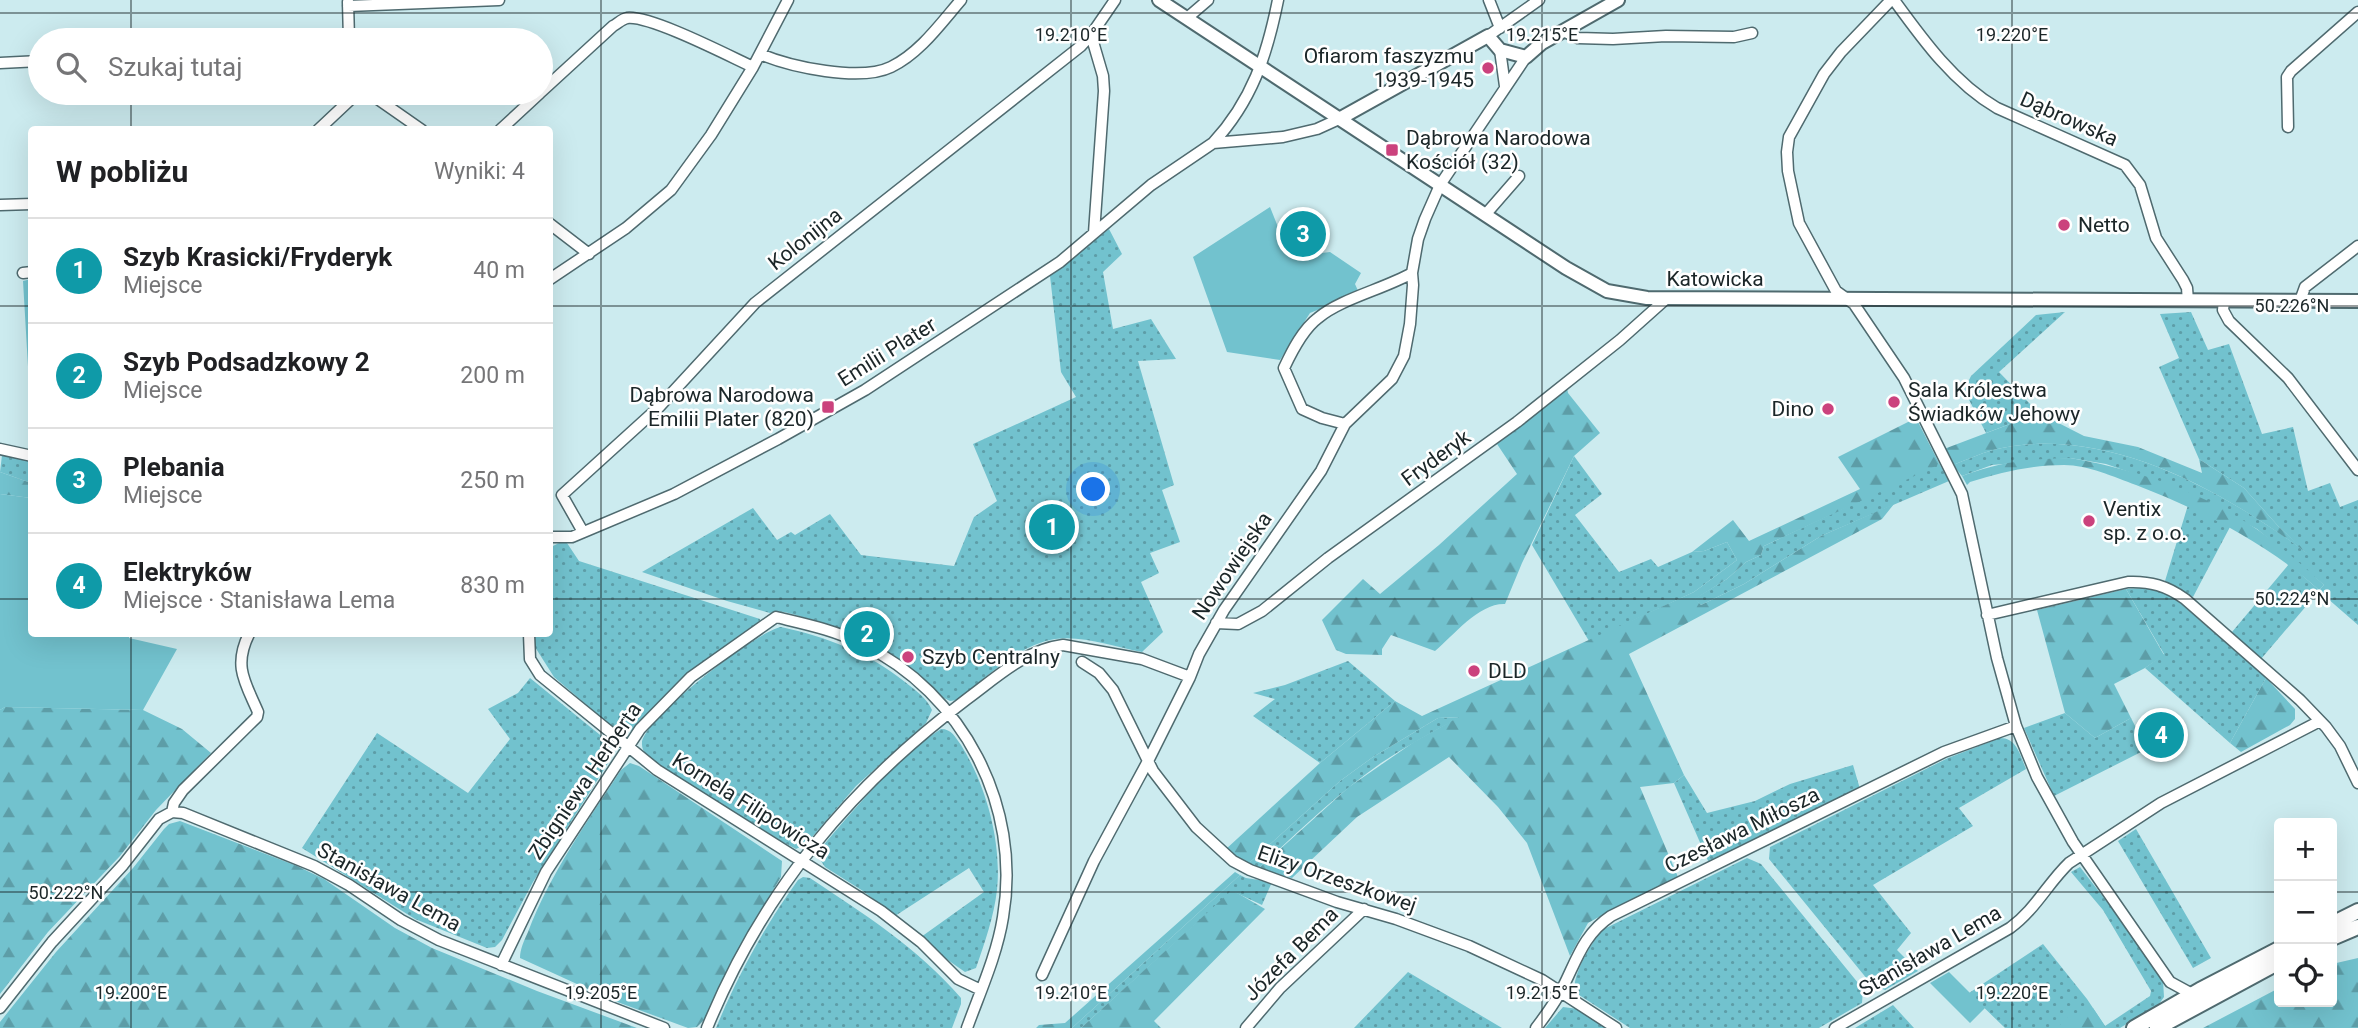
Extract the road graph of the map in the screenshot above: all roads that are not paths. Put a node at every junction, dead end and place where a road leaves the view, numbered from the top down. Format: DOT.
graph roads {
  1 [pos="499,0"];
  2 [pos="789,0"];
  3 [pos="961,0"];
  4 [pos="1115,0"];
  5 [pos="1159,0"];
  6 [pos="1208,0"];
  7 [pos="1278,0"];
  8 [pos="1489,0"];
  9 [pos="1539,0"];
  10 [pos="1618,0"];
  11 [pos="1892,0"];
  12 [pos="348,3"];
  13 [pos="2358,12"];
  14 [pos="1187,19"];
  15 [pos="1500,27"];
  16 [pos="349,28"];
  17 [pos="1563,31"];
  18 [pos="1752,33"];
  19 [pos="1091,35"];
  20 [pos="1488,36"];
  21 [pos="1500,50"];
  22 [pos="760,54"];
  23 [pos="1526,57"];
  24 [pos="28,62"];
  25 [pos="0,63"];
  26 [pos="753,67"];
  27 [pos="1261,67"];
  28 [pos="553,80"];
  29 [pos="1505,86"];
  30 [pos="345,105"];
  31 [pos="386,105"];
  32 [pos="526,105"];
  33 [pos="1339,119"];
  34 [pos="322,126"];
  35 [pos="416,126"];
  36 [pos="504,126"];
  37 [pos="2288,127"];
  38 [pos="1213,143"];
  39 [pos="1519,176"];
  40 [pos="1440,185"];
  41 [pos="28,204"];
  42 [pos="0,205"];
  43 [pos="1485,215"];
  44 [pos="553,226"];
  45 [pos="1094,233"];
  46 [pos="2358,246"];
  47 [pos="589,254"];
  48 [pos="1412,272"];
  49 [pos="553,277"];
  50 [pos="1667,298"];
  51 [pos="1846,299"];
  52 [pos="2188,300"];
  53 [pos="2224,301"];
  54 [pos="2300,301"];
  55 [pos="2358,301"];
  56 [pos="1345,424"];
  57 [pos="0,449"];
  58 [pos="28,455"];
  59 [pos="2358,470"];
  60 [pos="583,532"];
  61 [pos="553,538"];
  62 [pos="1987,615"];
  63 [pos="1216,623"];
  64 [pos="248,637"];
  65 [pos="529,637"];
  66 [pos="1082,662"];
  67 [pos="1190,677"];
  68 [pos="949,713"];
  69 [pos="2320,721"];
  70 [pos="2016,726"];
  71 [pos="627,747"];
  72 [pos="1148,761"];
  73 [pos="2358,783"];
  74 [pos="172,812"];
  75 [pos="2082,854"];
  76 [pos="800,861"];
  77 [pos="1364,909"];
  78 [pos="2358,911"];
  79 [pos="2337,922"];
  80 [pos="2358,926"];
  81 [pos="2337,936"];
  82 [pos="2274,952"];
  83 [pos="501,965"];
  84 [pos="2274,965"];
  85 [pos="1042,975"];
  86 [pos="2170,982"];
  87 [pos="981,990"];
  88 [pos="1561,991"];
  89 [pos="2192,994"];
  90 [pos="2171,1006"];
  91 [pos="0,1008"];
  92 [pos="664,1028"];
  93 [pos="707,1028"];
  94 [pos="967,1028"];
  95 [pos="1246,1028"];
  96 [pos="1536,1028"];
  97 [pos="1616,1028"];
  98 [pos="1835,1028"];
  99 [pos="2134,1028"];
  100 [pos="2157,1028"];
  1 -- 12 [label="street"];
  2 -- 22 [label="street"];
  3 -- 22 [label="street"];
  4 -- 19 [label="street, Kolonijna"];
  5 -- 14 [label="street, Katowicka"];
  6 -- 14 [label="street"];
  7 -- 27 [label="street, Emilii Plater"];
  8 -- 15 [label="street"];
  9 -- 15 [label="street"];
  10 -- 17 [label="street"];
  11 -- 51 [label="street"];
  11 -- 52 [label="street, Dąbrowska"];
  12 -- 16 [label="street"];
  13 -- 37 [label="street"];
  14 -- 27 [label="street, Katowicka"];
  15 -- 20 [label="street"];
  17 -- 18 [label="street"];
  17 -- 23 [label="street"];
  19 -- 45 [label="street"];
  19 -- 60 [label="street, Kolonijna"];
  20 -- 21 [label="street"];
  20 -- 33 [label="street"];
  21 -- 23 [label="street"];
  21 -- 29 [label="street"];
  22 -- 26 [label="street"];
  23 -- 29 [label="street, Nowowiejska"];
  24 -- 25 [label="street"];
  26 -- 28 [label="street"];
  26 -- 47 [label="street"];
  27 -- 33 [label="street, Katowicka"];
  27 -- 38 [label="street, Emilii Plater"];
  29 -- 40 [label="street, Nowowiejska"];
  30 -- 34 [label="street"];
  31 -- 35 [label="street"];
  32 -- 36 [label="street"];
  33 -- 38 [label="street"];
  33 -- 40 [label="street, Katowicka"];
  38 -- 45 [label="street, Emilii Plater"];
  39 -- 43 [label="street"];
  40 -- 43 [label="street, Katowicka"];
  40 -- 48 [label="street, Nowowiejska"];
  41 -- 42 [label="street"];
  43 -- 50 [label="street, Katowicka"];
  44 -- 47 [label="street"];
  45 -- 60 [label="street, Emilii Plater"];
  46 -- 54 [label="street"];
  47 -- 49 [label="street"];
  48 -- 56 [label="street, Nowowiejska"];
  48 -- 56 [label="street"];
  50 -- 51 [label="street, Katowicka"];
  50 -- 63 [label="street, Fryderyk"];
  51 -- 52 [label="street, Katowicka"];
  51 -- 62 [label="street"];
  52 -- 53 [label="street, Katowicka"];
  53 -- 54 [label="street, Katowicka"];
  53 -- 59 [label="street"];
  54 -- 55 [label="street, Katowicka"];
  56 -- 63 [label="street, Nowowiejska"];
  57 -- 58 [label="street"];
  60 -- 61 [label="street, Emilii Plater"];
  62 -- 69 [label="street"];
  62 -- 70 [label="street"];
  63 -- 67 [label="street, Nowowiejska"];
  64 -- 74 [label="street"];
  65 -- 71 [label="street, Kornela Filipowicza"];
  66 -- 72 [label="street, Elizy Orzeszkowej"];
  67 -- 68 [label="street"];
  67 -- 72 [label="street, Nowowiejska"];
  68 -- 71 [label="street, Zbigniewa Herberta"];
  68 -- 76 [label="street"];
  68 -- 87 [label="street, Zbigniewa Herberta"];
  69 -- 73 [label="street"];
  69 -- 75 [label="street, Stanisława Lema"];
  70 -- 75 [label="street"];
  70 -- 88 [label="street, Czesława Miłosza"];
  71 -- 76 [label="street, Kornela Filipowicza"];
  71 -- 83 [label="street, Zbigniewa Herberta"];
  72 -- 77 [label="street, Elizy Orzeszkowej"];
  72 -- 85 [label="street, Nowowiejska"];
  74 -- 83 [label="street, Stanisława Lema"];
  74 -- 91 [label="street"];
  75 -- 86 [label="street"];
  75 -- 98 [label="street, Stanisława Lema"];
  76 -- 87 [label="street, Kornela Filipowicza"];
  76 -- 93 [label="street"];
  77 -- 88 [label="street, Elizy Orzeszkowej"];
  77 -- 95 [label="street, Józefa Bema"];
  78 -- 79 [label="main road"];
  80 -- 81 [label="main road"];
  82 -- 89 [label="main road"];
  83 -- 92 [label="street, Stanisława Lema"];
  84 -- 100 [label="main road"];
  86 -- 89 [label="street"];
  86 -- 90 [label="street"];
  87 -- 94 [label="street, Zbigniewa Herberta"];
  88 -- 96 [label="street, Czesława Miłosza"];
  88 -- 97 [label="street, Elizy Orzeszkowej"];
  89 -- 90 [label="main road"];
  90 -- 99 [label="main road"];
}
